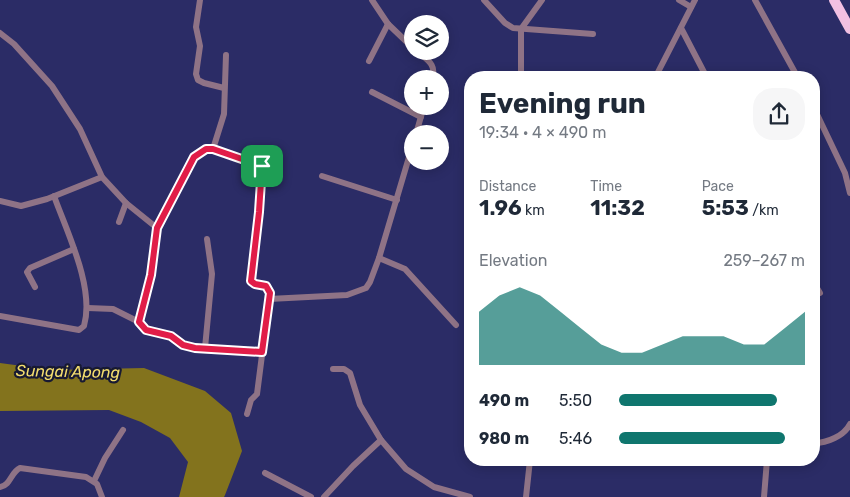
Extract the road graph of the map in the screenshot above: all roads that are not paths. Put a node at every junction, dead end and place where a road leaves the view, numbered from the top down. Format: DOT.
graph roads {
  1 [pos="200,0"];
  2 [pos="372,0"];
  3 [pos="484,0"];
  4 [pos="542,0"];
  5 [pos="679,0"];
  6 [pos="695,0"];
  7 [pos="754,0"];
  8 [pos="834,0"];
  9 [pos="691,7"];
  10 [pos="388,24"];
  11 [pos="681,28"];
  12 [pos="521,29"];
  13 [pos="850,30"];
  14 [pos="0,33"];
  15 [pos="593,34"];
  16 [pos="404,39"];
  17 [pos="226,55"];
  18 [pos="427,60"];
  19 [pos="369,61"];
  20 [pos="434,70"];
  21 [pos="521,71"];
  22 [pos="659,71"];
  23 [pos="703,71"];
  24 [pos="794,71"];
  25 [pos="224,88"];
  26 [pos="372,92"];
  27 [pos="421,117"];
  28 [pos="820,121"];
  29 [pos="419,125"];
  30 [pos="213,149"];
  31 [pos="405,170"];
  32 [pos="322,176"];
  33 [pos="102,177"];
  34 [pos="850,193"];
  35 [pos="54,196"];
  36 [pos="397,200"];
  37 [pos="0,201"];
  38 [pos="126,203"];
  39 [pos="119,222"];
  40 [pos="157,228"];
  41 [pos="207,239"];
  42 [pos="74,249"];
  43 [pos="379,258"];
  44 [pos="34,287"];
  45 [pos="269,299"];
  46 [pos="88,308"];
  47 [pos="0,316"];
  48 [pos="139,322"];
  49 [pos="456,325"];
  50 [pos="205,348"];
  51 [pos="262,352"];
  52 [pos="333,369"];
  53 [pos="247,414"];
  54 [pos="850,424"];
  55 [pos="123,430"];
  56 [pos="381,440"];
  57 [pos="820,442"];
  58 [pos="529,466"];
  59 [pos="767,466"];
  60 [pos="264,473"];
  61 [pos="94,481"];
  62 [pos="0,487"];
  63 [pos="102,497"];
  64 [pos="312,497"];
  65 [pos="324,497"];
  66 [pos="470,497"];
  67 [pos="526,497"];
  68 [pos="764,497"];
  1 -- 25 [label="street"];
  2 -- 10 [label="street"];
  3 -- 12 [label="street"];
  4 -- 12 [label="street"];
  5 -- 9 [label="street"];
  6 -- 9 [label="street"];
  7 -- 24 [label="street"];
  8 -- 13 [label="highway"];
  9 -- 11 [label="street"];
  10 -- 16 [label="street"];
  10 -- 19 [label="street"];
  11 -- 22 [label="street"];
  11 -- 23 [label="street"];
  12 -- 15 [label="street"];
  12 -- 21 [label="street"];
  14 -- 33 [label="street"];
  17 -- 25 [label="street"];
  18 -- 20 [label="street"];
  25 -- 30 [label="street"];
  26 -- 27 [label="street"];
  27 -- 29 [label="street"];
  28 -- 34 [label="street"];
  30 -- 40 [label="street"];
  30 -- 45 [label="street"];
  31 -- 36 [label="street"];
  32 -- 36 [label="street"];
  33 -- 35 [label="street"];
  33 -- 38 [label="street"];
  35 -- 37 [label="street"];
  35 -- 42 [label="street"];
  36 -- 43 [label="street"];
  38 -- 39 [label="street"];
  38 -- 40 [label="street"];
  40 -- 48 [label="street"];
  41 -- 50 [label="street"];
  42 -- 44 [label="street"];
  42 -- 46 [label="street"];
  43 -- 45 [label="street"];
  43 -- 49 [label="street"];
  45 -- 51 [label="street"];
  46 -- 47 [label="street"];
  46 -- 48 [label="street"];
  48 -- 50 [label="street"];
  50 -- 51 [label="street"];
  51 -- 53 [label="street"];
  52 -- 56 [label="street"];
  54 -- 57 [label="street"];
  55 -- 61 [label="street"];
  56 -- 65 [label="street"];
  56 -- 66 [label="street"];
  58 -- 67 [label="street"];
  59 -- 68 [label="street"];
  60 -- 64 [label="street"];
  61 -- 62 [label="street"];
  61 -- 63 [label="street"];
}
